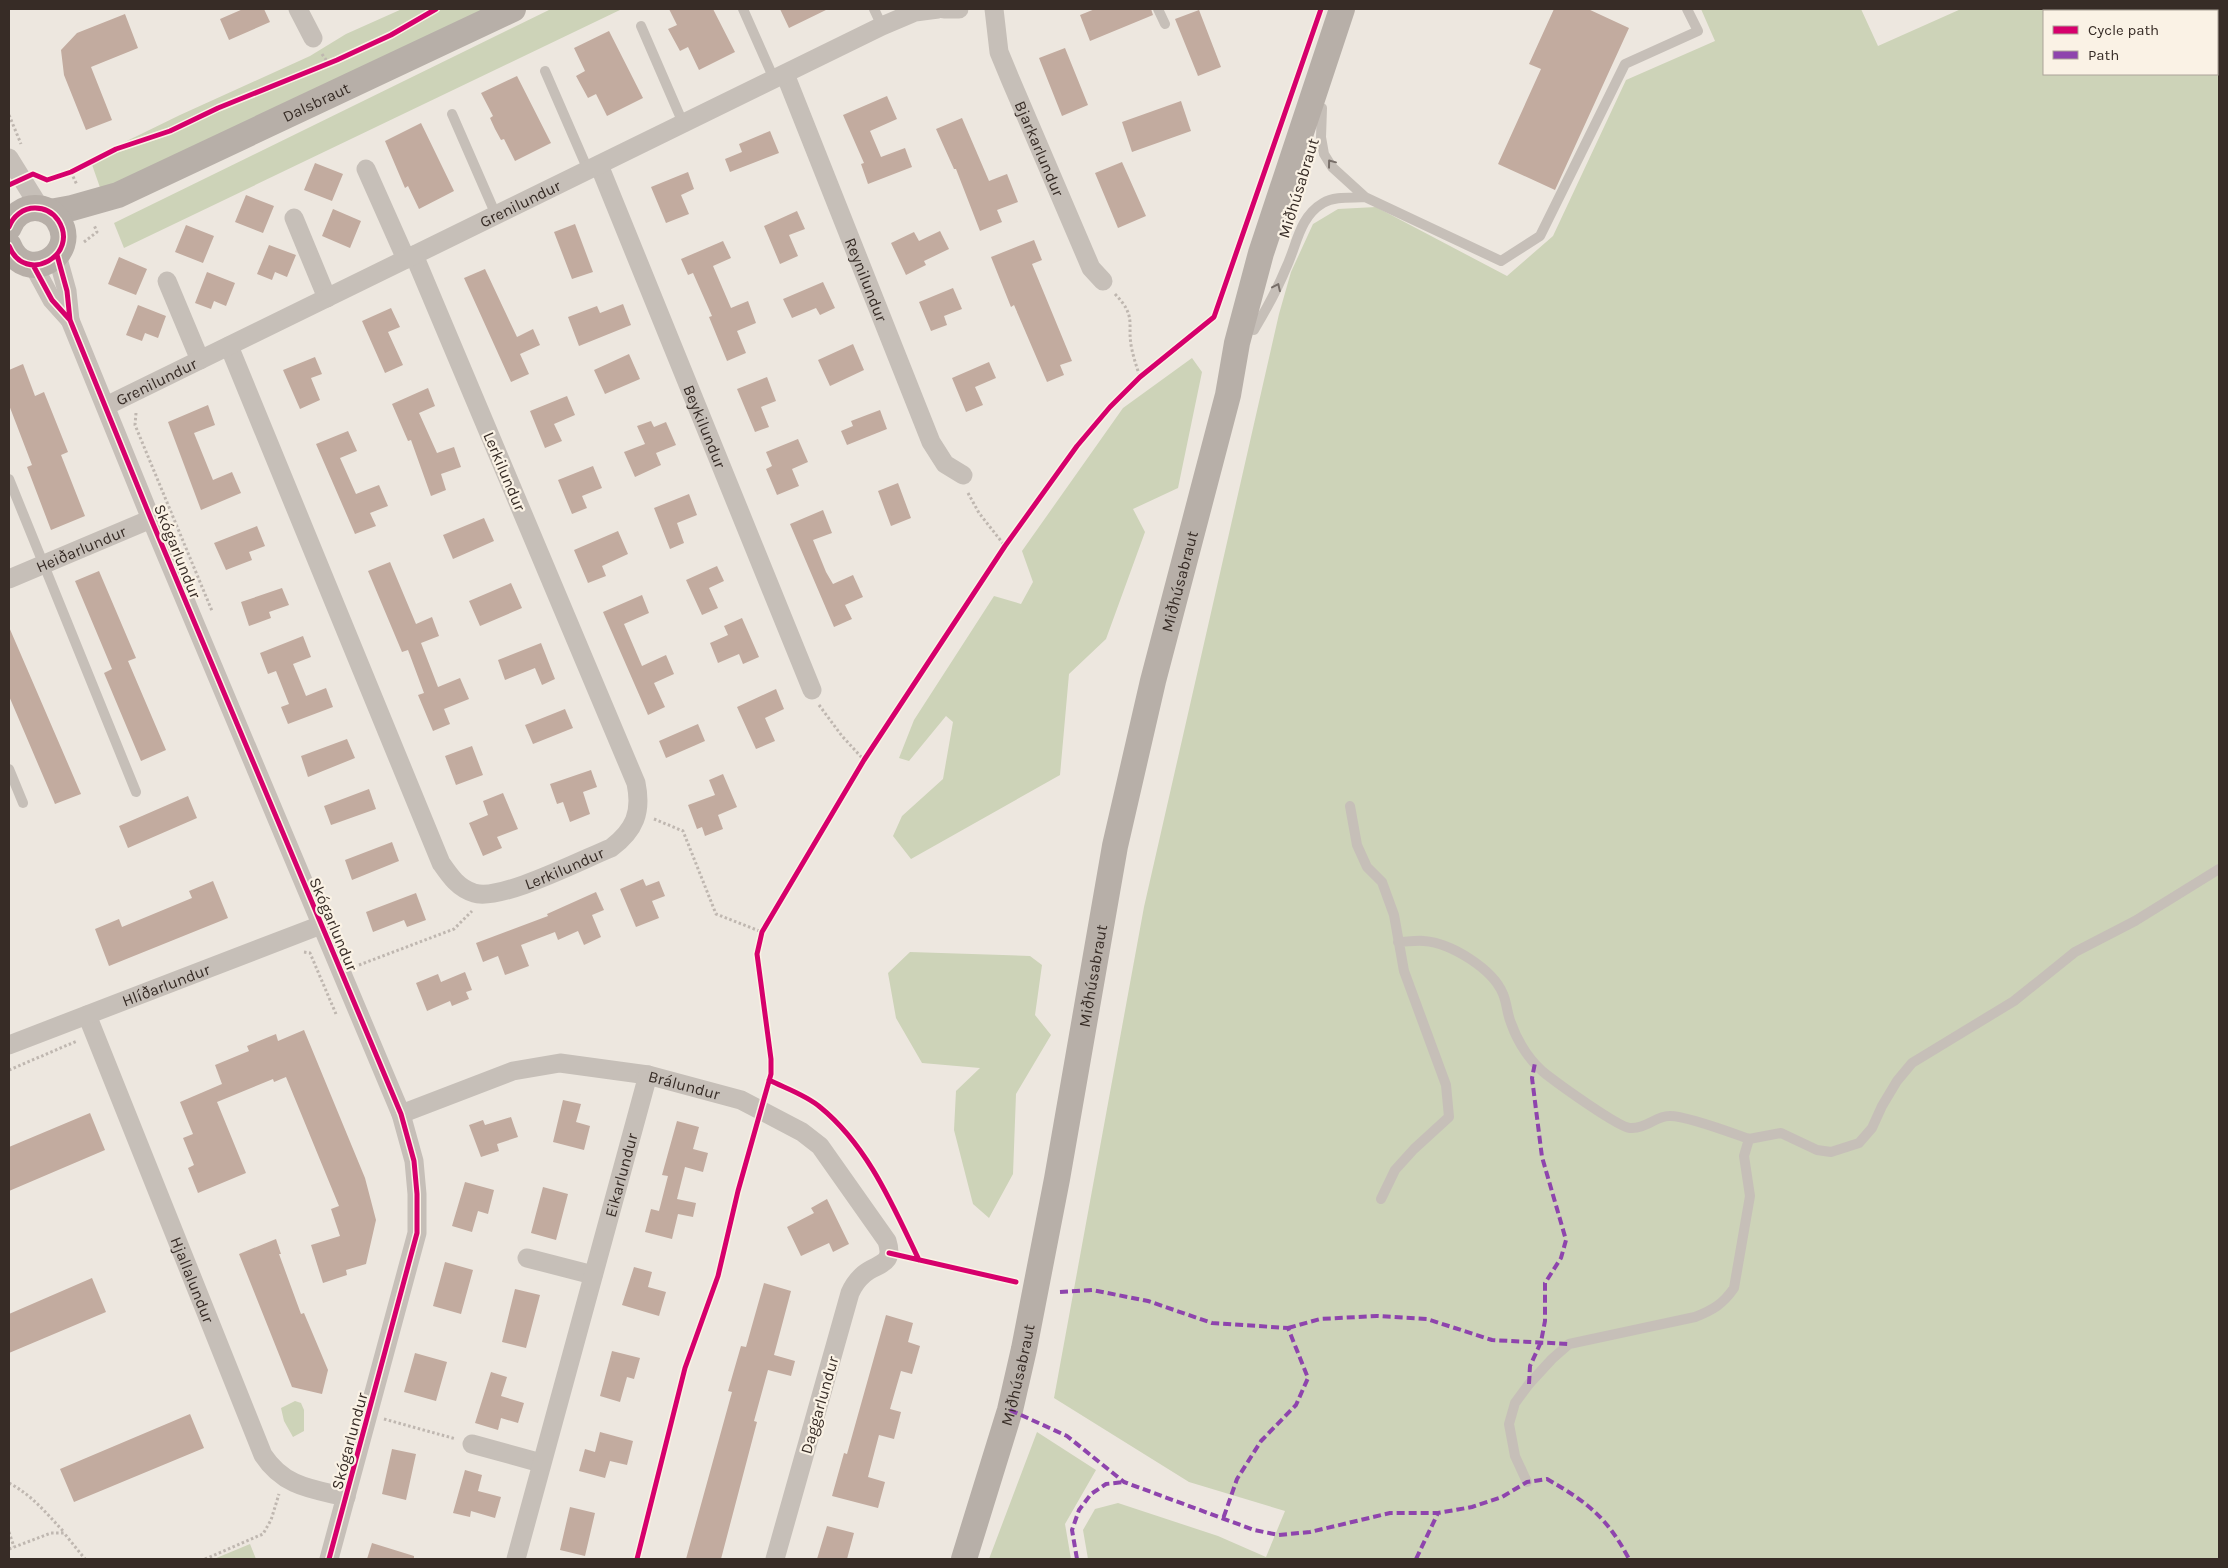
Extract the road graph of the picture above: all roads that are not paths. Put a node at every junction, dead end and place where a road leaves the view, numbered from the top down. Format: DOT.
graph roads {
  1 [pos="298,9"];
  2 [pos="513,9"];
  3 [pos="744,9"];
  4 [pos="874,9"];
  5 [pos="938,9"];
  6 [pos="944,9"];
  7 [pos="959,9"];
  8 [pos="994,9"];
  9 [pos="1158,9"];
  10 [pos="1342,9"];
  11 [pos="1356,9"];
  12 [pos="1687,9"];
  13 [pos="1165,24"];
  14 [pos="641,26"];
  15 [pos="882,26"];
  16 [pos="313,38"];
  17 [pos="545,71"];
  18 [pos="779,76"];
  19 [pos="1322,108"];
  20 [pos="452,114"];
  21 [pos="683,123"];
  22 [pos="9,158"];
  23 [pos="593,167"];
  24 [pos="366,169"];
  25 [pos="118,196"];
  26 [pos="1365,198"];
  27 [pos="45,210"];
  28 [pos="496,215"];
  29 [pos="294,218"];
  30 [pos="10,219"];
  31 [pos="60,248"];
  32 [pos="410,257"];
  33 [pos="18,258"];
  34 [pos="167,281"];
  35 [pos="1102,281"];
  36 [pos="327,298"];
  37 [pos="70,320"];
  38 [pos="1254,330"];
  39 [pos="229,346"];
  40 [pos="200,360"];
  41 [pos="1228,395"];
  42 [pos="106,406"];
  43 [pos="963,475"];
  44 [pos="9,479"];
  45 [pos="151,519"];
  46 [pos="43,564"];
  47 [pos="9,579"];
  48 [pos="812,690"];
  49 [pos="9,769"];
  50 [pos="136,792"];
  51 [pos="23,804"];
  52 [pos="1350,806"];
  53 [pos="2219,869"];
  54 [pos="321,925"];
  55 [pos="1398,942"];
  56 [pos="87,1015"];
  57 [pos="9,1045"];
  58 [pos="648,1075"];
  59 [pos="401,1114"];
  60 [pos="1749,1139"];
  61 [pos="1381,1199"];
  62 [pos="527,1258"];
  63 [pos="882,1266"];
  64 [pos="593,1275"];
  65 [pos="472,1444"];
  66 [pos="541,1463"];
  67 [pos="1527,1482"];
  68 [pos="346,1497"];
  69 [pos="329,1559"];
  70 [pos="516,1559"];
  71 [pos="775,1559"];
  72 [pos="964,1559"];
  1 -- 16 [label="street"];
  2 -- 25 [label="street, Dalsbraut"];
  3 -- 18 [label="lane"];
  4 -- 15 [label="lane"];
  5 -- 15 [label="street, Grenilundur"];
  6 -- 7 [label="street"];
  8 -- 35 [label="street, Bjarkarlundur"];
  9 -- 13 [label="lane"];
  10 -- 41 [label="street, Miðhúsabraut"];
  11 -- 19 [label="street, Miðhúsabraut"];
  12 -- 26 [label="lane"];
  14 -- 21 [label="lane"];
  15 -- 18 [label="street, Grenilundur"];
  17 -- 23 [label="lane"];
  18 -- 21 [label="street, Grenilundur"];
  18 -- 43 [label="street, Reynilundur"];
  26 -- 19 [label="lane, one-way"];
  19 -- 38 [label="street, Miðhúsabraut"];
  20 -- 28 [label="lane"];
  21 -- 23 [label="street, Grenilundur"];
  22 -- 27 [label="street"];
  23 -- 28 [label="street, Grenilundur"];
  23 -- 48 [label="street, Beykilundur"];
  24 -- 32 [label="street, Lerkilundur"];
  25 -- 27 [label="street, Dalsbraut"];
  25 -- 31 [label="street, Dalsbraut"];
  38 -- 26 [label="lane, one-way"];
  27 -- 30 [label="street, Dalsbraut"];
  27 -- 31 [label="street"];
  28 -- 32 [label="street, Grenilundur"];
  29 -- 36 [label="street"];
  31 -- 33 [label="street, Dalsbraut"];
  31 -- 37 [label="street, Skógarlundur"];
  32 -- 36 [label="street, Grenilundur"];
  32 -- 39 [label="street, Lerkilundur"];
  33 -- 37 [label="street, Skógarlundur"];
  34 -- 40 [label="street"];
  36 -- 39 [label="street, Grenilundur"];
  37 -- 42 [label="street, Skógarlundur"];
  38 -- 41 [label="street, Miðhúsabraut"];
  39 -- 40 [label="street, Grenilundur"];
  40 -- 42 [label="street, Grenilundur"];
  41 -- 72 [label="street, Miðhúsabraut"];
  42 -- 45 [label="street, Skógarlundur"];
  44 -- 46 [label="lane"];
  45 -- 46 [label="street, Heiðarlundur"];
  45 -- 54 [label="street, Skógarlundur"];
  46 -- 47 [label="street, Heiðarlundur"];
  46 -- 50 [label="lane"];
  49 -- 51 [label="lane"];
  52 -- 55 [label="lane"];
  53 -- 60 [label="lane"];
  54 -- 56 [label="street, Hlíðarlundur"];
  54 -- 59 [label="street, Skógarlundur"];
  55 -- 60 [label="lane"];
  55 -- 61 [label="lane"];
  56 -- 57 [label="street, Hlíðarlundur"];
  56 -- 68 [label="street, Hjallalundur"];
  58 -- 59 [label="street, Brálundur"];
  58 -- 63 [label="street, Brálundur"];
  58 -- 64 [label="street, Eikarlundur"];
  59 -- 68 [label="street, Skógarlundur"];
  60 -- 67 [label="lane"];
  62 -- 64 [label="street"];
  63 -- 71 [label="street, Daggarlundur"];
  64 -- 66 [label="street, Eikarlundur"];
  65 -- 66 [label="street"];
  66 -- 70 [label="street, Eikarlundur"];
  68 -- 69 [label="street, Skógarlundur"];
}
